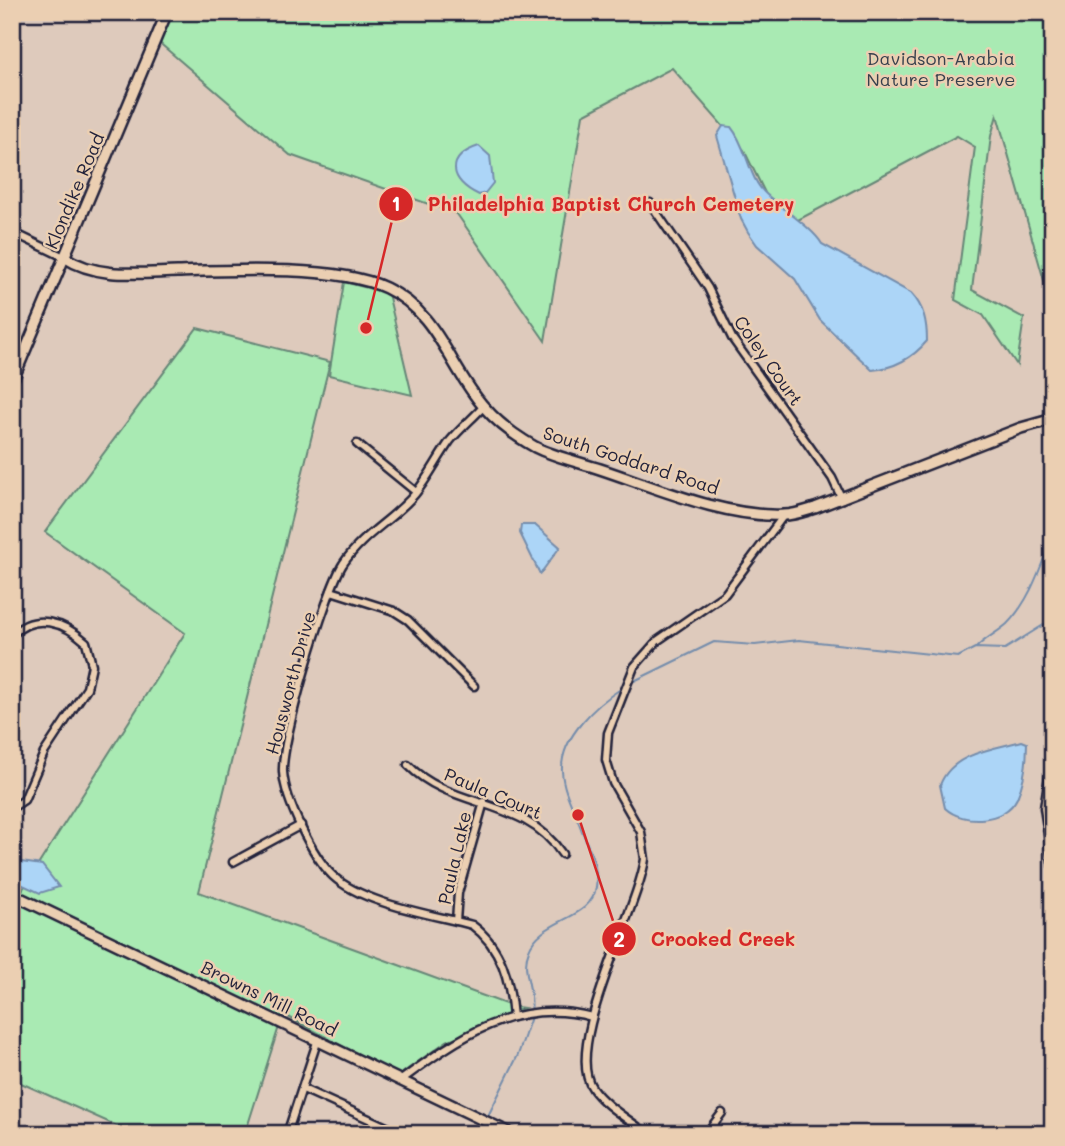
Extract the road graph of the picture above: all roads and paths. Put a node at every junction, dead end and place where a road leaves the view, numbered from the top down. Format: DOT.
graph roads {
  1 [pos="166,12"];
  2 [pos="650,203"];
  3 [pos="12,232"];
  4 [pos="64,257"];
  5 [pos="12,382"];
  6 [pos="483,407"];
  7 [pos="1053,419"];
  8 [pos="357,444"];
  9 [pos="416,492"];
  10 [pos="842,499"];
  11 [pos="784,515"];
  12 [pos="331,591"];
  13 [pos="12,635"];
  14 [pos="474,686"];
  15 [pos="1053,751"];
  16 [pos="408,765"];
  17 [pos="484,802"];
  18 [pos="12,808"];
  19 [pos="301,825"];
  20 [pos="562,854"];
  21 [pos="233,862"];
  22 [pos="1053,867"];
  23 [pos="12,894"];
  24 [pos="456,921"];
  25 [pos="513,1017"];
  26 [pos="592,1017"];
  27 [pos="318,1039"];
  28 [pos="398,1082"];
  29 [pos="303,1090"];
  30 [pos="722,1114"];
  31 [pos="391,1129"];
  32 [pos="287,1134"];
  33 [pos="512,1134"];
  34 [pos="647,1134"];
  35 [pos="706,1134"];
  1 -- 4 [label="street, Klondike Road"];
  2 -- 10 [label="street, Coley Court"];
  3 -- 4 [label="street, South Goddard Road"];
  4 -- 5 [label="street, Klondike Road"];
  4 -- 6 [label="street, South Goddard Road"];
  6 -- 9 [label="street, Housworth Drive"];
  6 -- 11 [label="street, South Goddard Road"];
  7 -- 10 [label="street, South Goddard Road"];
  8 -- 9 [label="street"];
  9 -- 12 [label="street, Housworth Drive"];
  10 -- 11 [label="street, South Goddard Road"];
  11 -- 26 [label="street"];
  12 -- 14 [label="street"];
  12 -- 19 [label="street, Housworth Drive"];
  13 -- 18 [label="street"];
  15 -- 22 [label="street"];
  16 -- 17 [label="street, Paula Court"];
  17 -- 20 [label="street, Paula Court"];
  17 -- 24 [label="street, Paula Lake"];
  19 -- 21 [label="street"];
  19 -- 24 [label="street, Housworth Drive"];
  23 -- 27 [label="street, Browns Mill Road"];
  24 -- 25 [label="street, Housworth Drive"];
  25 -- 26 [label="street"];
  25 -- 28 [label="street"];
  26 -- 34 [label="street"];
  27 -- 28 [label="street, Browns Mill Road"];
  27 -- 29 [label="street"];
  28 -- 33 [label="street, Browns Mill Road"];
  29 -- 31 [label="street"];
  29 -- 32 [label="street"];
  30 -- 35 [label="street"];
}
